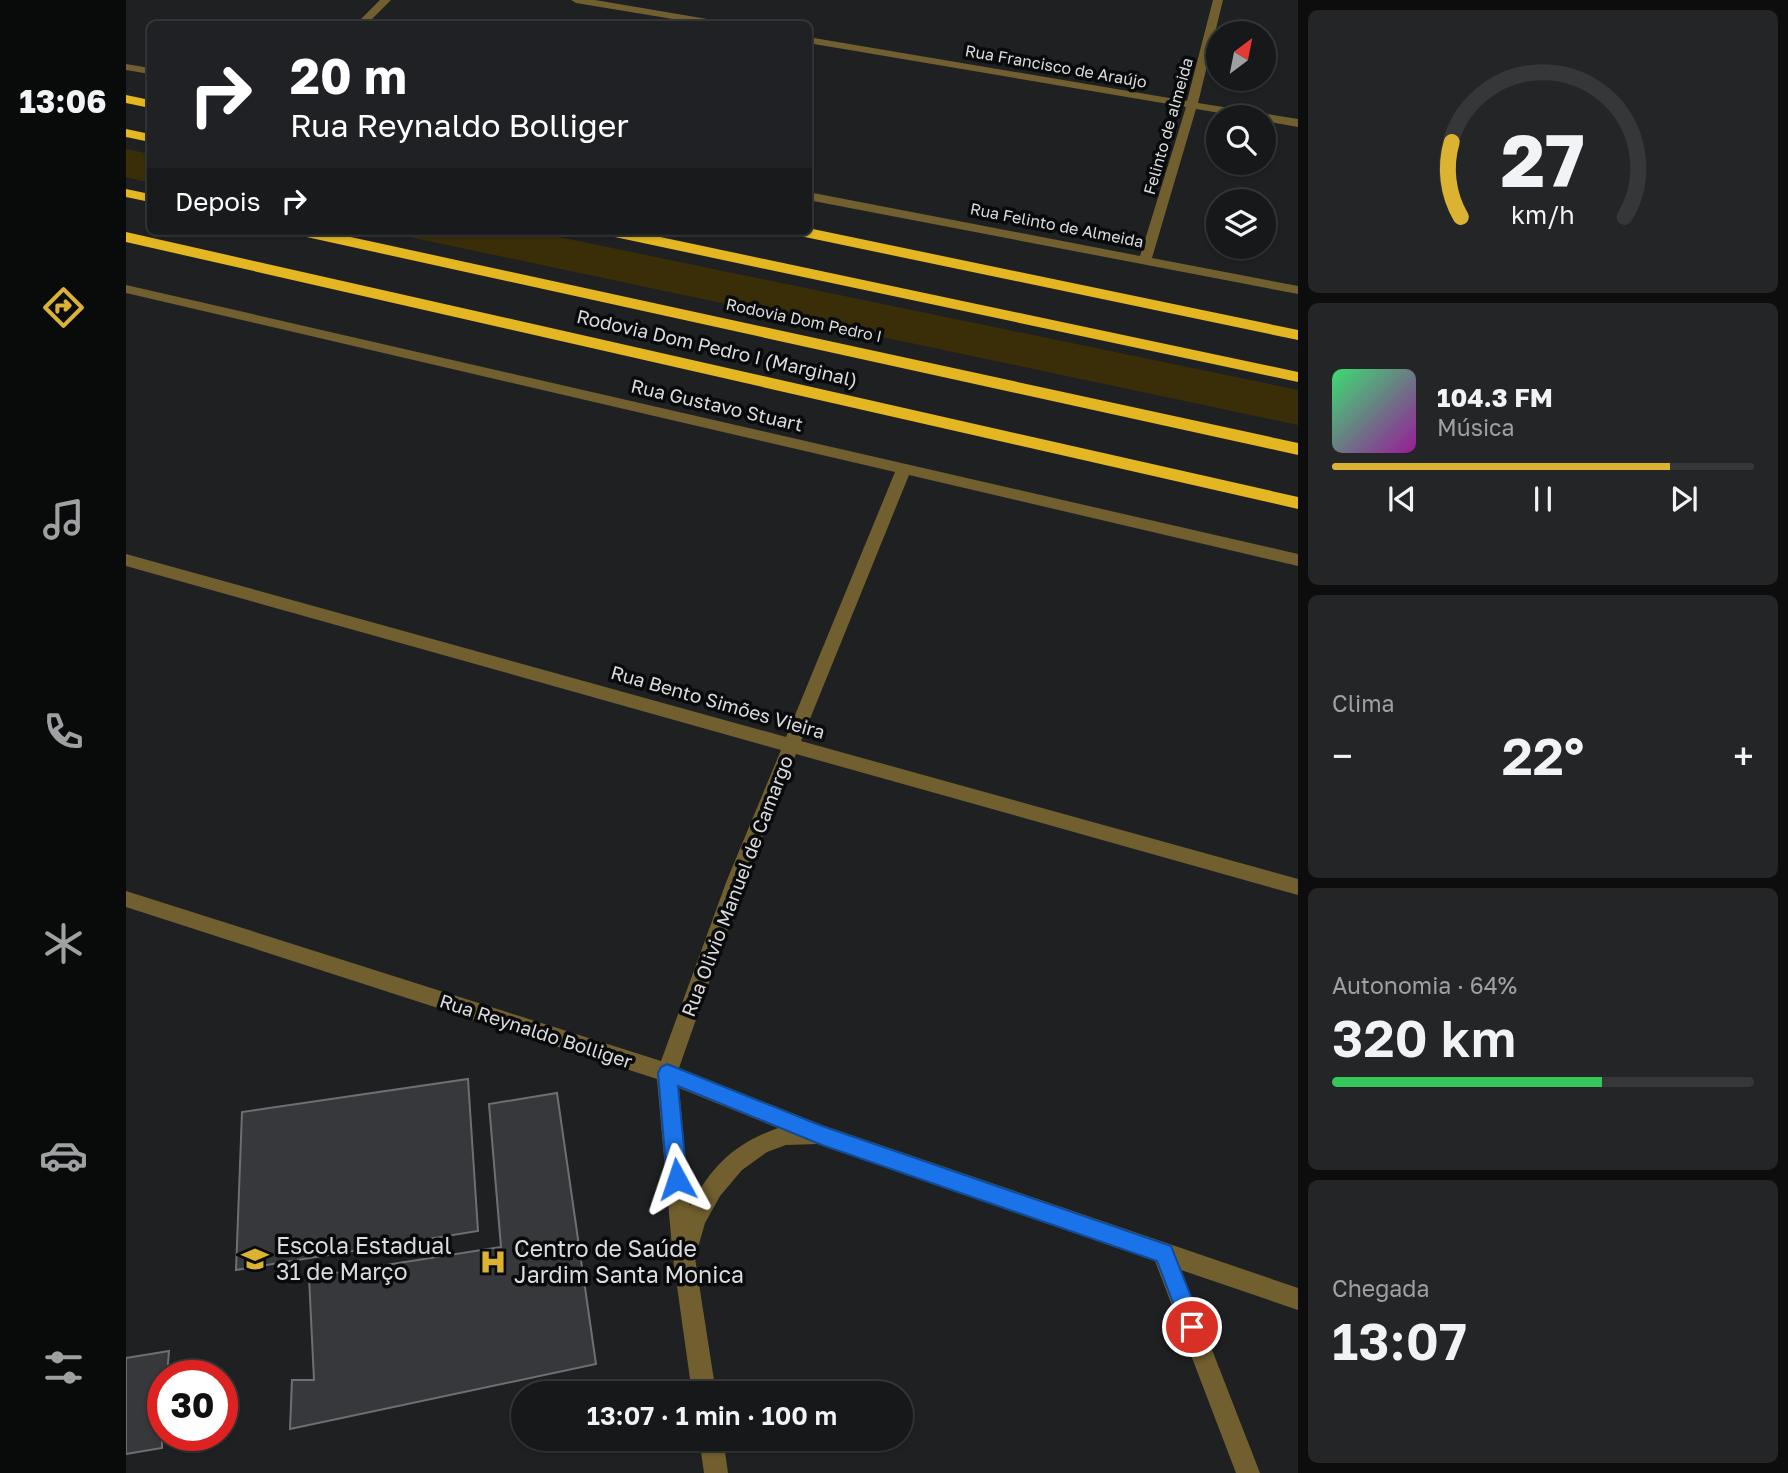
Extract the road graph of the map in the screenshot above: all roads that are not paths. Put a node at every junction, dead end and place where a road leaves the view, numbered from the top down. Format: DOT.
graph roads {
  1 [pos="386,0"];
  2 [pos="576,0"];
  3 [pos="1218,0"];
  4 [pos="364,21"];
  5 [pos="701,21"];
  6 [pos="812,41"];
  7 [pos="126,67"];
  8 [pos="147,70"];
  9 [pos="126,99"];
  10 [pos="147,103"];
  11 [pos="1192,105"];
  12 [pos="1298,123"];
  13 [pos="126,133"];
  14 [pos="147,137"];
  15 [pos="126,193"];
  16 [pos="147,197"];
  17 [pos="812,197"];
  18 [pos="812,233"];
  19 [pos="320,235"];
  20 [pos="629,235"];
  21 [pos="126,237"];
  22 [pos="1145,260"];
  23 [pos="126,289"];
  24 [pos="1298,290"];
  25 [pos="1298,334"];
  26 [pos="1298,377"];
  27 [pos="1298,449"];
  28 [pos="905,467"];
  29 [pos="1298,503"];
  30 [pos="126,560"];
  31 [pos="1298,560"];
  32 [pos="791,744"];
  33 [pos="1298,887"];
  34 [pos="126,898"];
  35 [pos="667,1073"];
  36 [pos="822,1135"];
  37 [pos="1164,1254"];
  38 [pos="684,1258"];
  39 [pos="1298,1299"];
  40 [pos="702,1381"];
  41 [pos="713,1451"];
  42 [pos="716,1473"];
  43 [pos="1248,1473"];
  1 -- 4 [label="street"];
  2 -- 5 [label="street"];
  3 -- 11 [label="street, Felinto de almeida"];
  6 -- 11 [label="street, Rua Francisco de Araújo"];
  7 -- 8 [label="street"];
  9 -- 10 [label="highway"];
  11 -- 12 [label="street, Rua Francisco de Araújo"];
  11 -- 22 [label="street, Felinto de almeida"];
  13 -- 14 [label="highway"];
  15 -- 16 [label="highway"];
  17 -- 22 [label="street, Rua Felinto de Almeida"];
  18 -- 25 [label="highway"];
  19 -- 27 [label="highway, Rodovia Dom Pedro I"];
  20 -- 26 [label="highway"];
  21 -- 29 [label="highway, Rodovia Dom Pedro I (Marginal)"];
  22 -- 24 [label="street, Rua Felinto de Almeida"];
  23 -- 28 [label="street, Rua Gustavo Stuart"];
  28 -- 31 [label="street, Rua Gustavo Stuart"];
  28 -- 32 [label="street, Rua Olivio Manuel de Camargo"];
  30 -- 32 [label="street, Rua Bento Simões Vieira"];
  32 -- 33 [label="street, Rua Bento Simões Vieira"];
  32 -- 35 [label="street, Rua Olivio Manuel de Camargo"];
  34 -- 35 [label="street, Rua Reynaldo Bolliger"];
  35 -- 36 [label="street, Rua Reynaldo Bolliger"];
  35 -- 38 [label="street"];
  36 -- 37 [label="street, Rua Reynaldo Bolliger"];
  36 -- 38 [label="street"];
  37 -- 39 [label="street, Rua Reynaldo Bolliger"];
  37 -- 43 [label="street"];
  38 -- 40 [label="street"];
  41 -- 42 [label="street"];
}
